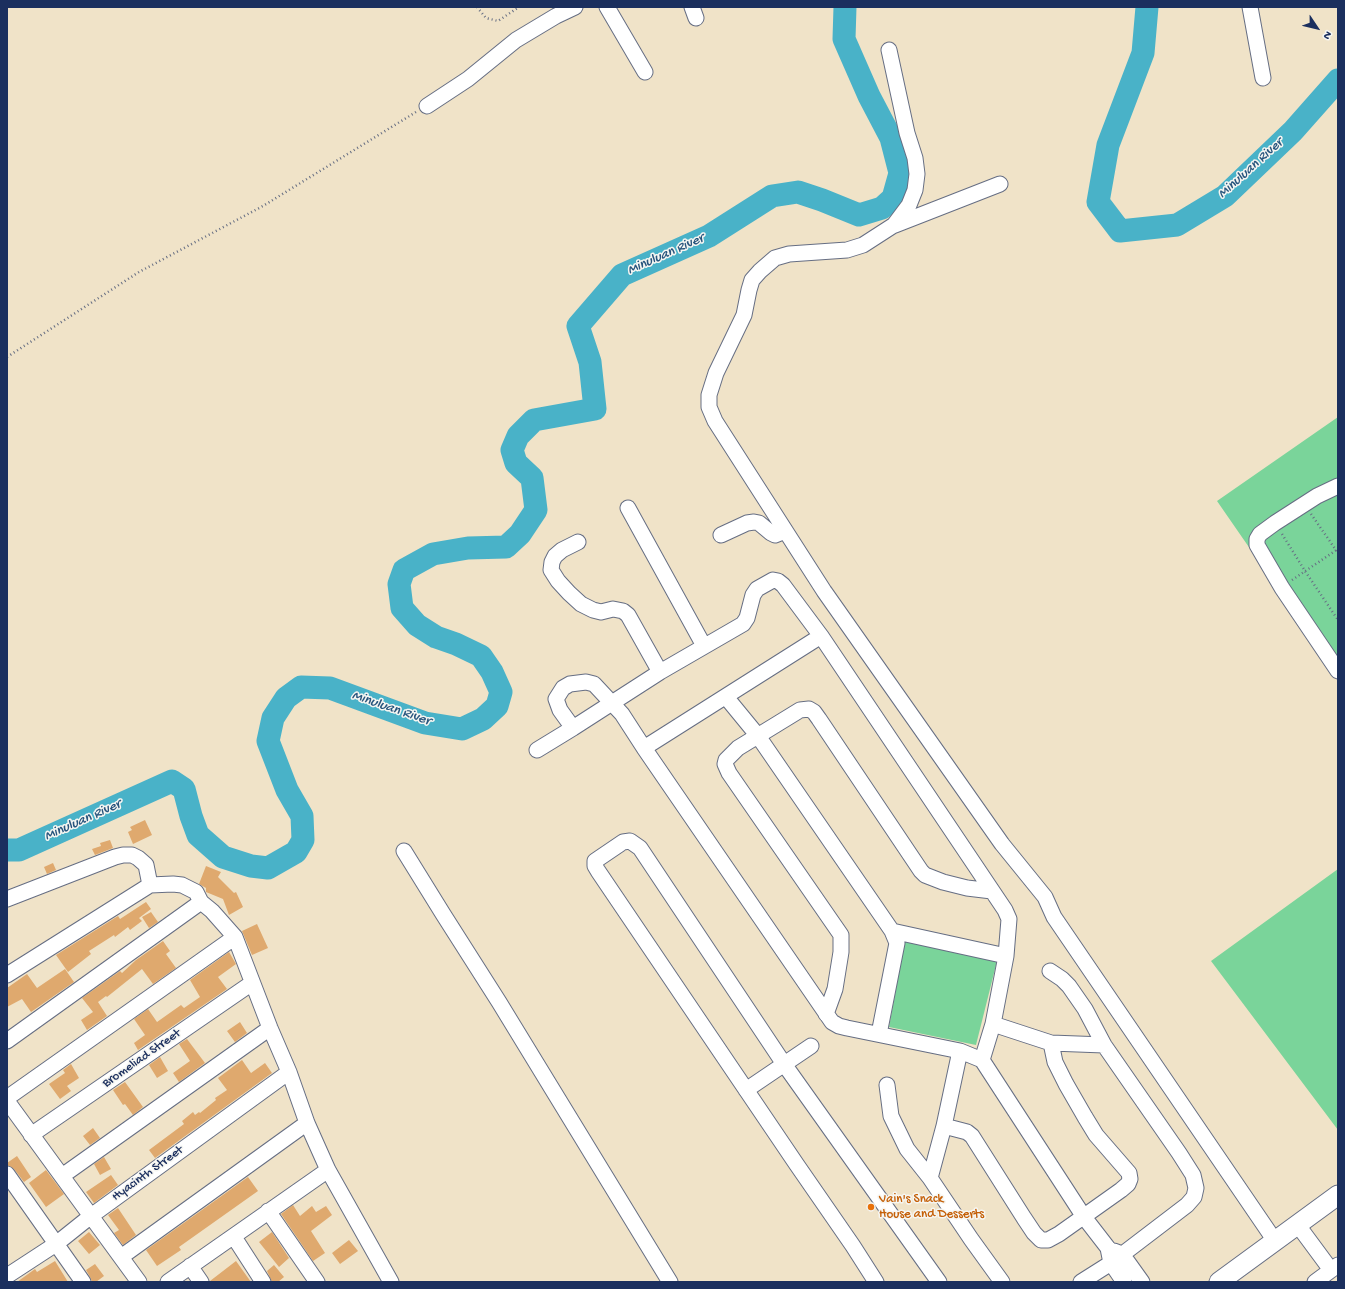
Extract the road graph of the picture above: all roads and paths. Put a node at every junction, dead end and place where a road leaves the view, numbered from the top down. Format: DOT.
graph roads {
  1 [pos="477,7"];
  2 [pos="519,7"];
  3 [pos="575,7"];
  4 [pos="607,7"];
  5 [pos="1250,7"];
  6 [pos="889,50"];
  7 [pos="645,72"];
  8 [pos="1263,78"];
  9 [pos="427,106"];
  10 [pos="1000,184"];
  11 [pos="894,225"];
  12 [pos="7,357"];
  13 [pos="1337,490"];
  14 [pos="1304,504"];
  15 [pos="628,508"];
  16 [pos="1275,523"];
  17 [pos="785,531"];
  18 [pos="721,535"];
  19 [pos="578,542"];
  20 [pos="1337,551"];
  21 [pos="1304,571"];
  22 [pos="1282,588"];
  23 [pos="1338,620"];
  24 [pos="821,636"];
  25 [pos="704,646"];
  26 [pos="1338,670"];
  27 [pos="660,672"];
  28 [pos="726,697"];
  29 [pos="612,702"];
  30 [pos="573,728"];
  31 [pos="758,736"];
  32 [pos="644,748"];
  33 [pos="537,750"];
  34 [pos="404,851"];
  35 [pos="150,885"];
  36 [pos="992,891"];
  37 [pos="7,899"];
  38 [pos="201,902"];
  39 [pos="892,930"];
  40 [pos="234,937"];
  41 [pos="1006,956"];
  42 [pos="1050,971"];
  43 [pos="7,975"];
  44 [pos="252,983"];
  45 [pos="826,1014"];
  46 [pos="993,1024"];
  47 [pos="270,1028"];
  48 [pos="879,1034"];
  49 [pos="7,1041"];
  50 [pos="1051,1042"];
  51 [pos="1104,1045"];
  52 [pos="811,1046"];
  53 [pos="960,1051"];
  54 [pos="982,1060"];
  55 [pos="784,1064"];
  56 [pos="289,1072"];
  57 [pos="887,1085"];
  58 [pos="746,1090"];
  59 [pos="7,1098"];
  60 [pos="7,1102"];
  61 [pos="307,1123"];
  62 [pos="944,1126"];
  63 [pos="31,1135"];
  64 [pos="328,1170"];
  65 [pos="7,1174"];
  66 [pos="62,1176"];
  67 [pos="930,1178"];
  68 [pos="1338,1195"];
  69 [pos="268,1211"];
  70 [pos="91,1216"];
  71 [pos="1084,1217"];
  72 [pos="1297,1224"];
  73 [pos="234,1237"];
  74 [pos="1275,1241"];
  75 [pos="56,1244"];
  76 [pos="121,1257"];
  77 [pos="1117,1258"];
  78 [pos="190,1266"];
  79 [pos="1334,1267"];
  80 [pos="11,1275"];
  81 [pos="83,1282"];
  82 [pos="140,1282"];
  83 [pos="168,1282"];
  84 [pos="201,1282"];
  85 [pos="263,1282"];
  86 [pos="317,1282"];
  87 [pos="391,1282"];
  88 [pos="670,1282"];
  89 [pos="876,1282"];
  90 [pos="939,1282"];
  91 [pos="1002,1282"];
  92 [pos="1081,1282"];
  93 [pos="1124,1282"];
  94 [pos="1142,1282"];
  95 [pos="1219,1282"];
  96 [pos="1315,1282"];
  1 -- 2 [label="path"];
  3 -- 9 [label="street"];
  4 -- 7 [label="street"];
  5 -- 8 [label="street"];
  6 -- 11 [label="street"];
  9 -- 12 [label="path"];
  10 -- 11 [label="street"];
  11 -- 17 [label="street"];
  13 -- 14 [label="street"];
  14 -- 16 [label="street"];
  14 -- 20 [label="path"];
  15 -- 25 [label="street"];
  16 -- 21 [label="path"];
  16 -- 22 [label="street"];
  17 -- 18 [label="street"];
  17 -- 74 [label="street"];
  19 -- 27 [label="street"];
  20 -- 21 [label="path"];
  21 -- 22 [label="path"];
  21 -- 23 [label="path"];
  22 -- 26 [label="street"];
  24 -- 25 [label="street"];
  24 -- 28 [label="street"];
  24 -- 36 [label="street"];
  25 -- 27 [label="street"];
  27 -- 29 [label="street"];
  28 -- 31 [label="street"];
  28 -- 32 [label="street"];
  29 -- 30 [label="street"];
  29 -- 30 [label="street"];
  29 -- 32 [label="street"];
  30 -- 33 [label="street"];
  31 -- 36 [label="street"];
  31 -- 39 [label="street"];
  31 -- 45 [label="street"];
  32 -- 45 [label="street"];
  34 -- 88 [label="street"];
  35 -- 37 [label="street"];
  35 -- 38 [label="street"];
  35 -- 43 [label="street"];
  36 -- 41 [label="street"];
  38 -- 40 [label="street"];
  38 -- 49 [label="street"];
  39 -- 41 [label="street"];
  39 -- 48 [label="street"];
  40 -- 44 [label="street"];
  40 -- 59 [label="street"];
  41 -- 46 [label="street"];
  42 -- 51 [label="street"];
  44 -- 47 [label="street"];
  44 -- 63 [label="street, Bromeliad Street"];
  45 -- 48 [label="street"];
  46 -- 50 [label="street"];
  46 -- 54 [label="street"];
  47 -- 56 [label="street"];
  47 -- 66 [label="street"];
  48 -- 53 [label="street"];
  50 -- 51 [label="street"];
  50 -- 71 [label="street"];
  51 -- 77 [label="street"];
  52 -- 55 [label="street"];
  53 -- 54 [label="street"];
  53 -- 62 [label="street"];
  54 -- 71 [label="street"];
  55 -- 58 [label="street"];
  55 -- 58 [label="street"];
  55 -- 90 [label="street"];
  56 -- 61 [label="street"];
  56 -- 70 [label="street, Hyacinth Street"];
  57 -- 67 [label="street"];
  58 -- 89 [label="street"];
  60 -- 63 [label="street"];
  61 -- 64 [label="street"];
  61 -- 76 [label="street"];
  62 -- 67 [label="street"];
  62 -- 71 [label="street"];
  63 -- 66 [label="street"];
  64 -- 69 [label="street"];
  64 -- 87 [label="street"];
  65 -- 75 [label="street"];
  66 -- 70 [label="street"];
  67 -- 91 [label="street"];
  68 -- 72 [label="main road"];
  69 -- 73 [label="street"];
  69 -- 86 [label="street"];
  70 -- 75 [label="street, Hyacinth Street"];
  70 -- 76 [label="street"];
  71 -- 77 [label="street"];
  72 -- 74 [label="main road"];
  72 -- 79 [label="street"];
  73 -- 78 [label="street"];
  73 -- 85 [label="street"];
  74 -- 95 [label="main road"];
  75 -- 80 [label="street, Hyacinth Street"];
  75 -- 81 [label="street"];
  76 -- 82 [label="street"];
  77 -- 92 [label="street"];
  77 -- 93 [label="street"];
  77 -- 94 [label="street"];
  78 -- 83 [label="street"];
  78 -- 84 [label="street"];
  79 -- 96 [label="street"];
}
